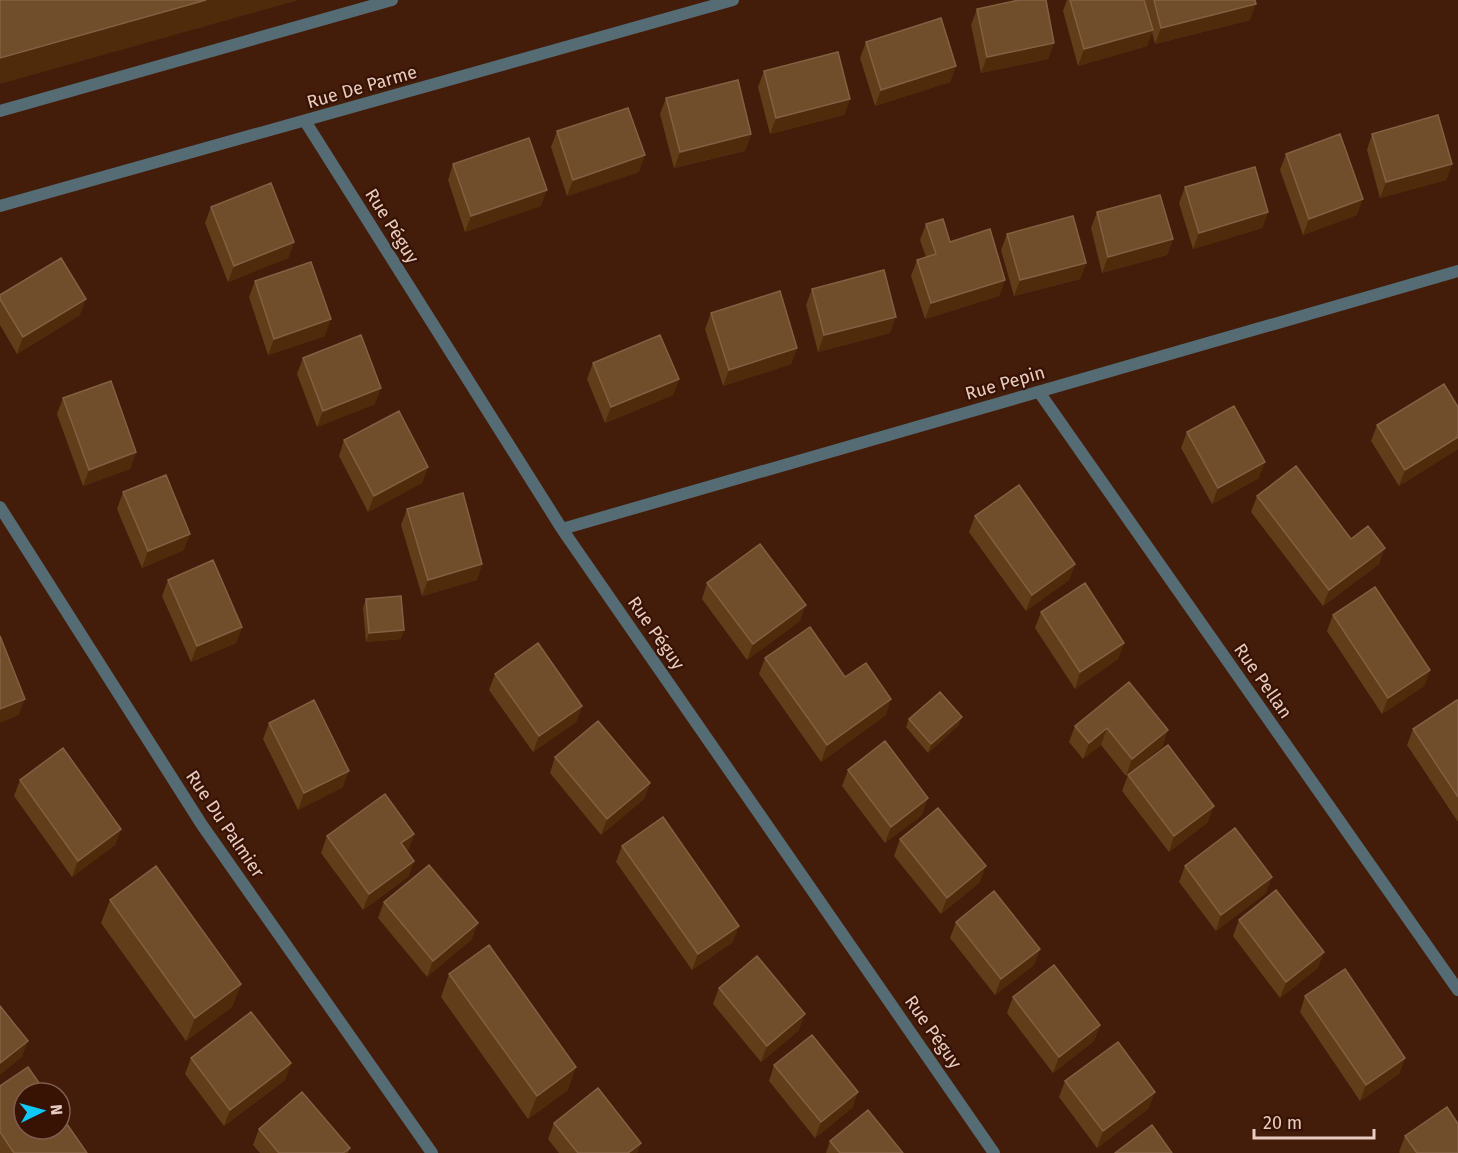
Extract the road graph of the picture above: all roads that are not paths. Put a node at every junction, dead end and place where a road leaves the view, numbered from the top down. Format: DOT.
graph roads {
  1 [pos="392,0"];
  2 [pos="733,0"];
  3 [pos="0,111"];
  4 [pos="305,122"];
  5 [pos="0,206"];
  6 [pos="1458,271"];
  7 [pos="1039,392"];
  8 [pos="0,507"];
  9 [pos="562,529"];
  10 [pos="1458,990"];
  11 [pos="432,1153"];
  12 [pos="994,1153"];
  1 -- 3 [label="street"];
  2 -- 4 [label="street, Rue De Parme"];
  4 -- 5 [label="street, Rue De Parme"];
  4 -- 9 [label="street, Rue Péguy"];
  6 -- 7 [label="street, Rue Pepin"];
  7 -- 9 [label="street, Rue Pepin"];
  7 -- 10 [label="street, Rue Pellan"];
  8 -- 11 [label="street, Rue Du Palmier"];
  9 -- 12 [label="street, Rue Péguy"];
}
